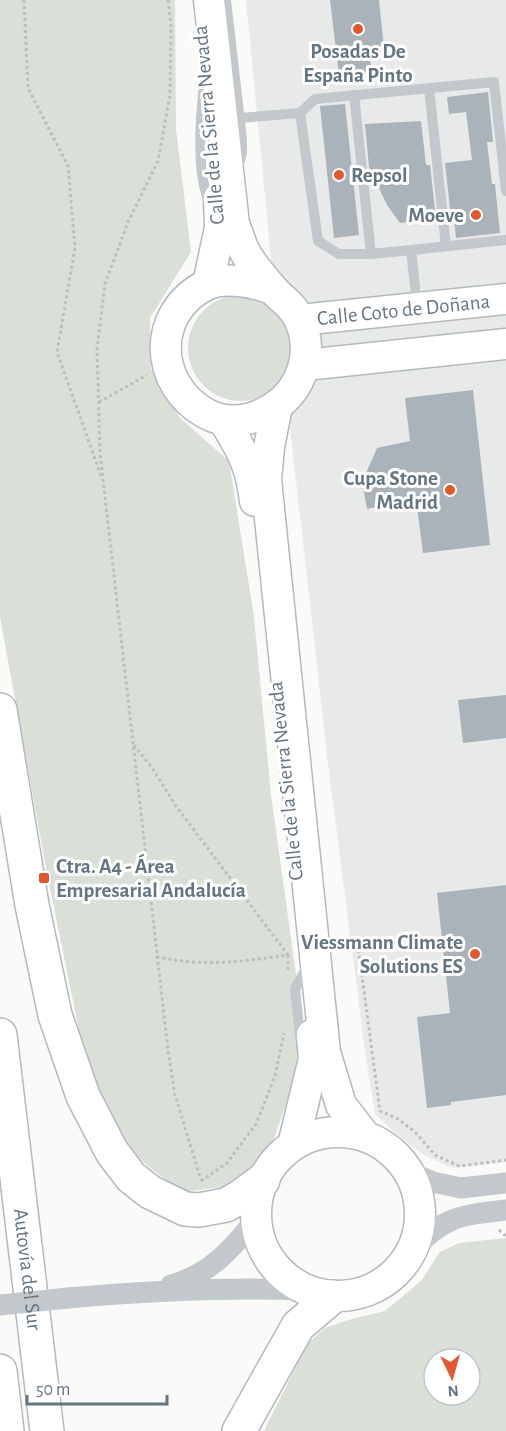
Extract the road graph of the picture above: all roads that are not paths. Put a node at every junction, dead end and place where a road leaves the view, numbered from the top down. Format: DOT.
graph roads {
  1 [pos="198,0"];
  2 [pos="209,0"];
  3 [pos="226,0"];
  4 [pos="429,88"];
  5 [pos="354,95"];
  6 [pos="300,113"];
  7 [pos="240,118"];
  8 [pos="506,191"];
  9 [pos="231,194"];
  10 [pos="506,240"];
  11 [pos="447,246"];
  12 [pos="411,250"];
  13 [pos="371,254"];
  14 [pos="208,284"];
  15 [pos="272,289"];
  16 [pos="506,299"];
  17 [pos="417,308"];
  18 [pos="300,320"];
  19 [pos="506,344"];
  20 [pos="304,365"];
  21 [pos="277,406"];
  22 [pos="224,421"];
  23 [pos="0,710"];
  24 [pos="0,1035"];
  25 [pos="323,1058"];
  26 [pos="365,1136"];
  27 [pos="293,1145"];
  28 [pos="409,1172"];
  29 [pos="263,1180"];
  30 [pos="506,1183"];
  31 [pos="506,1210"];
  32 [pos="256,1220"];
  33 [pos="413,1250"];
  34 [pos="148,1291"];
  35 [pos="319,1294"];
  36 [pos="0,1305"];
  37 [pos="0,1371"];
  38 [pos="7,1431"];
  39 [pos="47,1431"];
  40 [pos="239,1431"];
  1 -- 14 [label="main road, Calle de la Sierra Nevada"];
  2 -- 9 [label="main road"];
  3 -- 7 [label="lane"];
  4 -- 5 [label="lane"];
  4 -- 8 [label="lane"];
  4 -- 11 [label="lane"];
  5 -- 6 [label="lane"];
  5 -- 13 [label="lane"];
  6 -- 7 [label="lane"];
  6 -- 13 [label="lane"];
  7 -- 9 [label="lane"];
  9 -- 15 [label="main road"];
  10 -- 11 [label="lane"];
  11 -- 12 [label="lane"];
  12 -- 13 [label="lane"];
  12 -- 17 [label="lane"];
  14 -- 15 [label="main road"];
  14 -- 22 [label="main road"];
  15 -- 18 [label="main road"];
  16 -- 17 [label="main road, Calle Coto de Doñana"];
  17 -- 18 [label="main road, Calle Coto de Doñana"];
  18 -- 20 [label="main road"];
  19 -- 20 [label="main road"];
  20 -- 21 [label="main road"];
  21 -- 22 [label="main road"];
  21 -- 25 [label="main road"];
  22 -- 25 [label="main road, Calle de la Sierra Nevada"];
  23 -- 29 [label="highway"];
  24 -- 39 [label="highway, Autovía del Sur"];
  25 -- 26 [label="main road, Calle de la Sierra Nevada"];
  25 -- 27 [label="main road, Calle de la Sierra Nevada"];
  26 -- 27 [label="main road"];
  26 -- 28 [label="main road"];
  27 -- 29 [label="main road"];
  28 -- 30 [label="street"];
  28 -- 33 [label="main road"];
  29 -- 32 [label="main road"];
  31 -- 33 [label="street"];
  32 -- 34 [label="street"];
  32 -- 35 [label="main road"];
  33 -- 35 [label="main road"];
  34 -- 35 [label="street"];
  34 -- 36 [label="street, bridge"];
  35 -- 40 [label="highway"];
  37 -- 38 [label="highway"];
}
